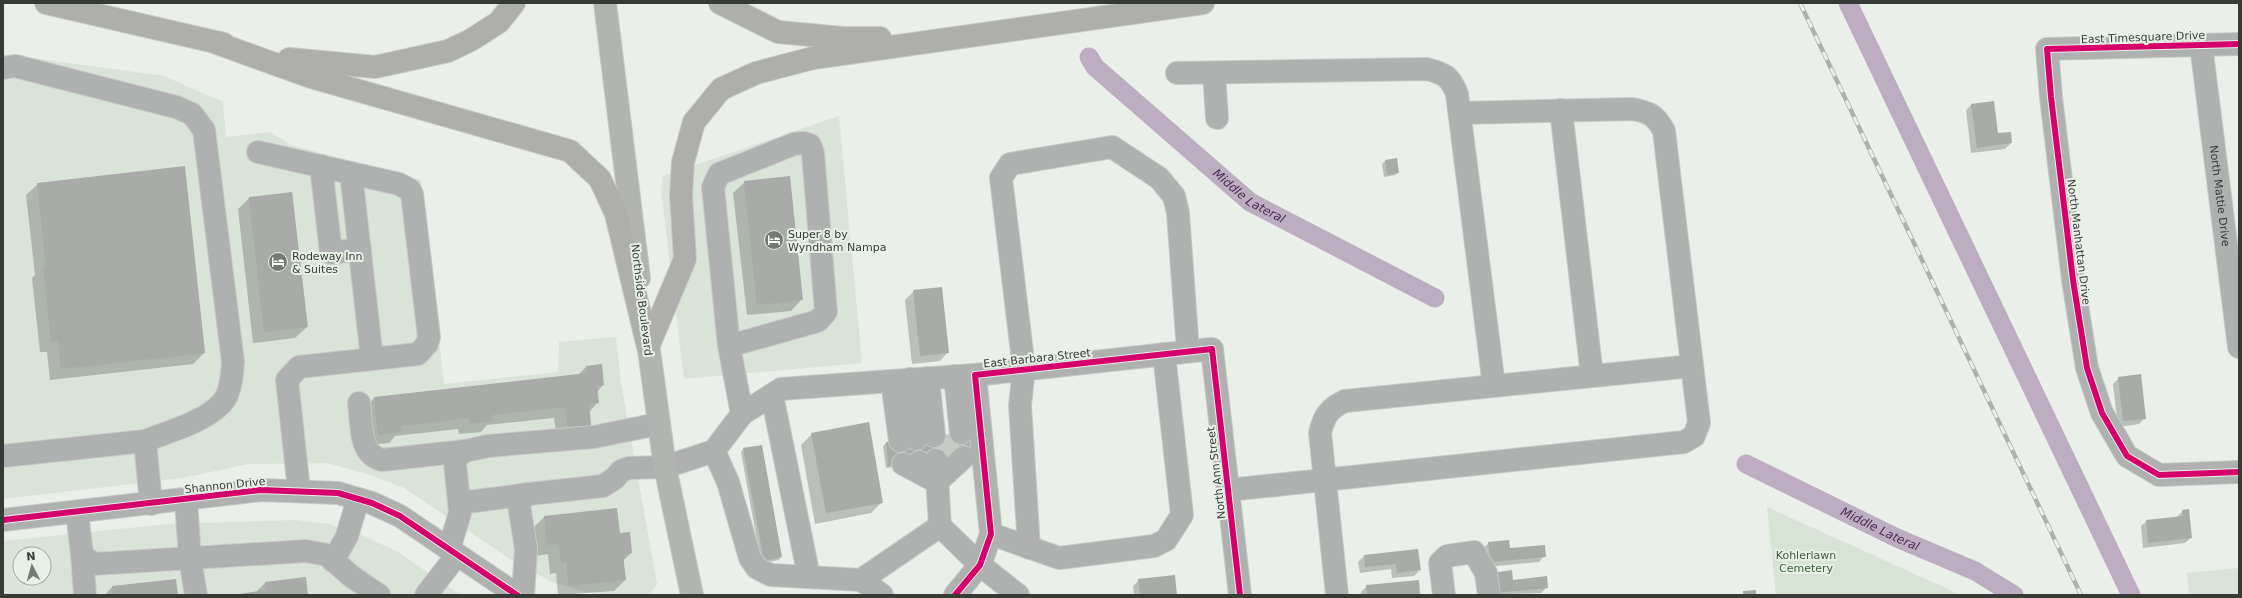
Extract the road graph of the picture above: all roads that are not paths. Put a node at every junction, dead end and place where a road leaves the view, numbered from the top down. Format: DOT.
graph roads {
  1 [pos="46,3"];
  2 [pos="514,3"];
  3 [pos="605,3"];
  4 [pos="720,3"];
  5 [pos="1203,3"];
  6 [pos="964,38"];
  7 [pos="211,40"];
  8 [pos="2239,44"];
  9 [pos="2201,45"];
  10 [pos="2047,50"];
  11 [pos="3,68"];
  12 [pos="1177,73"];
  13 [pos="1214,73"];
  14 [pos="1561,110"];
  15 [pos="1460,113"];
  16 [pos="1217,118"];
  17 [pos="258,152"];
  18 [pos="322,166"];
  19 [pos="351,173"];
  20 [pos="360,250"];
  21 [pos="729,346"];
  22 [pos="648,347"];
  23 [pos="2239,347"];
  24 [pos="1212,349"];
  25 [pos="1188,351"];
  26 [pos="1164,354"];
  27 [pos="372,359"];
  28 [pos="1692,366"];
  29 [pos="1024,369"];
  30 [pos="1592,376"];
  31 [pos="933,378"];
  32 [pos="1494,386"];
  33 [pos="772,395"];
  34 [pos="359,403"];
  35 [pos="742,414"];
  36 [pos="658,424"];
  37 [pos="145,441"];
  38 [pos="465,451"];
  39 [pos="714,451"];
  40 [pos="3,456"];
  41 [pos="934,460"];
  42 [pos="665,467"];
  43 [pos="2239,472"];
  44 [pos="1325,480"];
  45 [pos="937,482"];
  46 [pos="299,490"];
  47 [pos="1228,490"];
  48 [pos="529,494"];
  49 [pos="186,499"];
  50 [pos="358,499"];
  51 [pos="460,503"];
  52 [pos="151,504"];
  53 [pos="77,512"];
  54 [pos="3,520"];
  55 [pos="940,526"];
  56 [pos="991,534"];
  57 [pos="1029,548"];
  58 [pos="453,552"];
  59 [pos="82,555"];
  60 [pos="190,559"];
  61 [pos="333,561"];
  62 [pos="980,565"];
  63 [pos="809,577"];
  64 [pos="845,584"];
  65 [pos="86,595"];
  66 [pos="196,595"];
  67 [pos="379,595"];
  68 [pos="426,595"];
  69 [pos="517,595"];
  70 [pos="524,595"];
  71 [pos="692,595"];
  72 [pos="882,595"];
  73 [pos="955,595"];
  74 [pos="1018,595"];
  75 [pos="1240,595"];
  76 [pos="1337,595"];
  77 [pos="1444,595"];
  78 [pos="1489,595"];
  1 -- 7 [label="highway"];
  2 -- 7 [label="highway"];
  3 -- 22 [label="main road, Northside Boulevard"];
  4 -- 6 [label="highway"];
  5 -- 6 [label="highway"];
  6 -- 22 [label="highway"];
  7 -- 22 [label="highway"];
  8 -- 9 [label="street, East Timesquare Drive"];
  9 -- 10 [label="street, East Timesquare Drive"];
  9 -- 23 [label="street, North Mattie Drive"];
  10 -- 43 [label="street, North Manhattan Drive"];
  11 -- 37 [label="street"];
  12 -- 13 [label="street"];
  13 -- 15 [label="street"];
  13 -- 16 [label="street"];
  14 -- 15 [label="street"];
  14 -- 28 [label="street"];
  14 -- 30 [label="street"];
  15 -- 32 [label="street"];
  17 -- 18 [label="street"];
  18 -- 19 [label="street"];
  18 -- 20 [label="street"];
  19 -- 20 [label="street"];
  19 -- 27 [label="street"];
  20 -- 27 [label="street"];
  21 -- 21 [label="street"];
  21 -- 35 [label="street"];
  22 -- 36 [label="main road, Northside Boulevard"];
  24 -- 25 [label="street, East Barbara Street"];
  24 -- 47 [label="street, North Ann Street"];
  25 -- 26 [label="street, East Barbara Street"];
  25 -- 29 [label="street"];
  26 -- 29 [label="street, East Barbara Street"];
  26 -- 57 [label="street"];
  27 -- 46 [label="street"];
  28 -- 30 [label="street"];
  28 -- 44 [label="street"];
  29 -- 31 [label="street, East Barbara Street"];
  29 -- 57 [label="street"];
  30 -- 32 [label="street"];
  31 -- 31 [label="street"];
  31 -- 33 [label="street"];
  31 -- 56 [label="street, East Barbara Street"];
  32 -- 44 [label="street"];
  33 -- 35 [label="street"];
  33 -- 63 [label="street"];
  34 -- 38 [label="street"];
  35 -- 39 [label="street"];
  36 -- 38 [label="street"];
  36 -- 42 [label="main road, Northside Boulevard"];
  37 -- 40 [label="street"];
  37 -- 52 [label="street"];
  38 -- 51 [label="street"];
  39 -- 42 [label="street"];
  39 -- 63 [label="street"];
  41 -- 45 [label="street"];
  41 -- 45 [label="street"];
  41 -- 45 [label="street"];
  42 -- 48 [label="street"];
  42 -- 71 [label="main road, Northside Boulevard"];
  44 -- 47 [label="street"];
  44 -- 76 [label="street"];
  45 -- 55 [label="street"];
  46 -- 49 [label="street, Shannon Drive"];
  46 -- 50 [label="street, Shannon Drive"];
  47 -- 75 [label="street, North Ann Street"];
  48 -- 51 [label="street"];
  48 -- 70 [label="street"];
  49 -- 52 [label="street, Shannon Drive"];
  49 -- 60 [label="street"];
  50 -- 58 [label="street, Shannon Drive"];
  50 -- 61 [label="street"];
  51 -- 58 [label="street"];
  52 -- 53 [label="street, Shannon Drive"];
  53 -- 54 [label="street, Shannon Drive"];
  53 -- 59 [label="street"];
  55 -- 62 [label="street"];
  55 -- 64 [label="street"];
  56 -- 57 [label="street"];
  56 -- 62 [label="street, East Barbara Street"];
  58 -- 68 [label="street"];
  58 -- 69 [label="street, Shannon Drive"];
  59 -- 60 [label="street"];
  59 -- 65 [label="street"];
  60 -- 61 [label="street"];
  60 -- 66 [label="street"];
  61 -- 67 [label="street"];
  62 -- 73 [label="street, East Barbara Street"];
  62 -- 74 [label="street"];
  63 -- 64 [label="street"];
  64 -- 72 [label="street"];
  77 -- 78 [label="street"];
}
